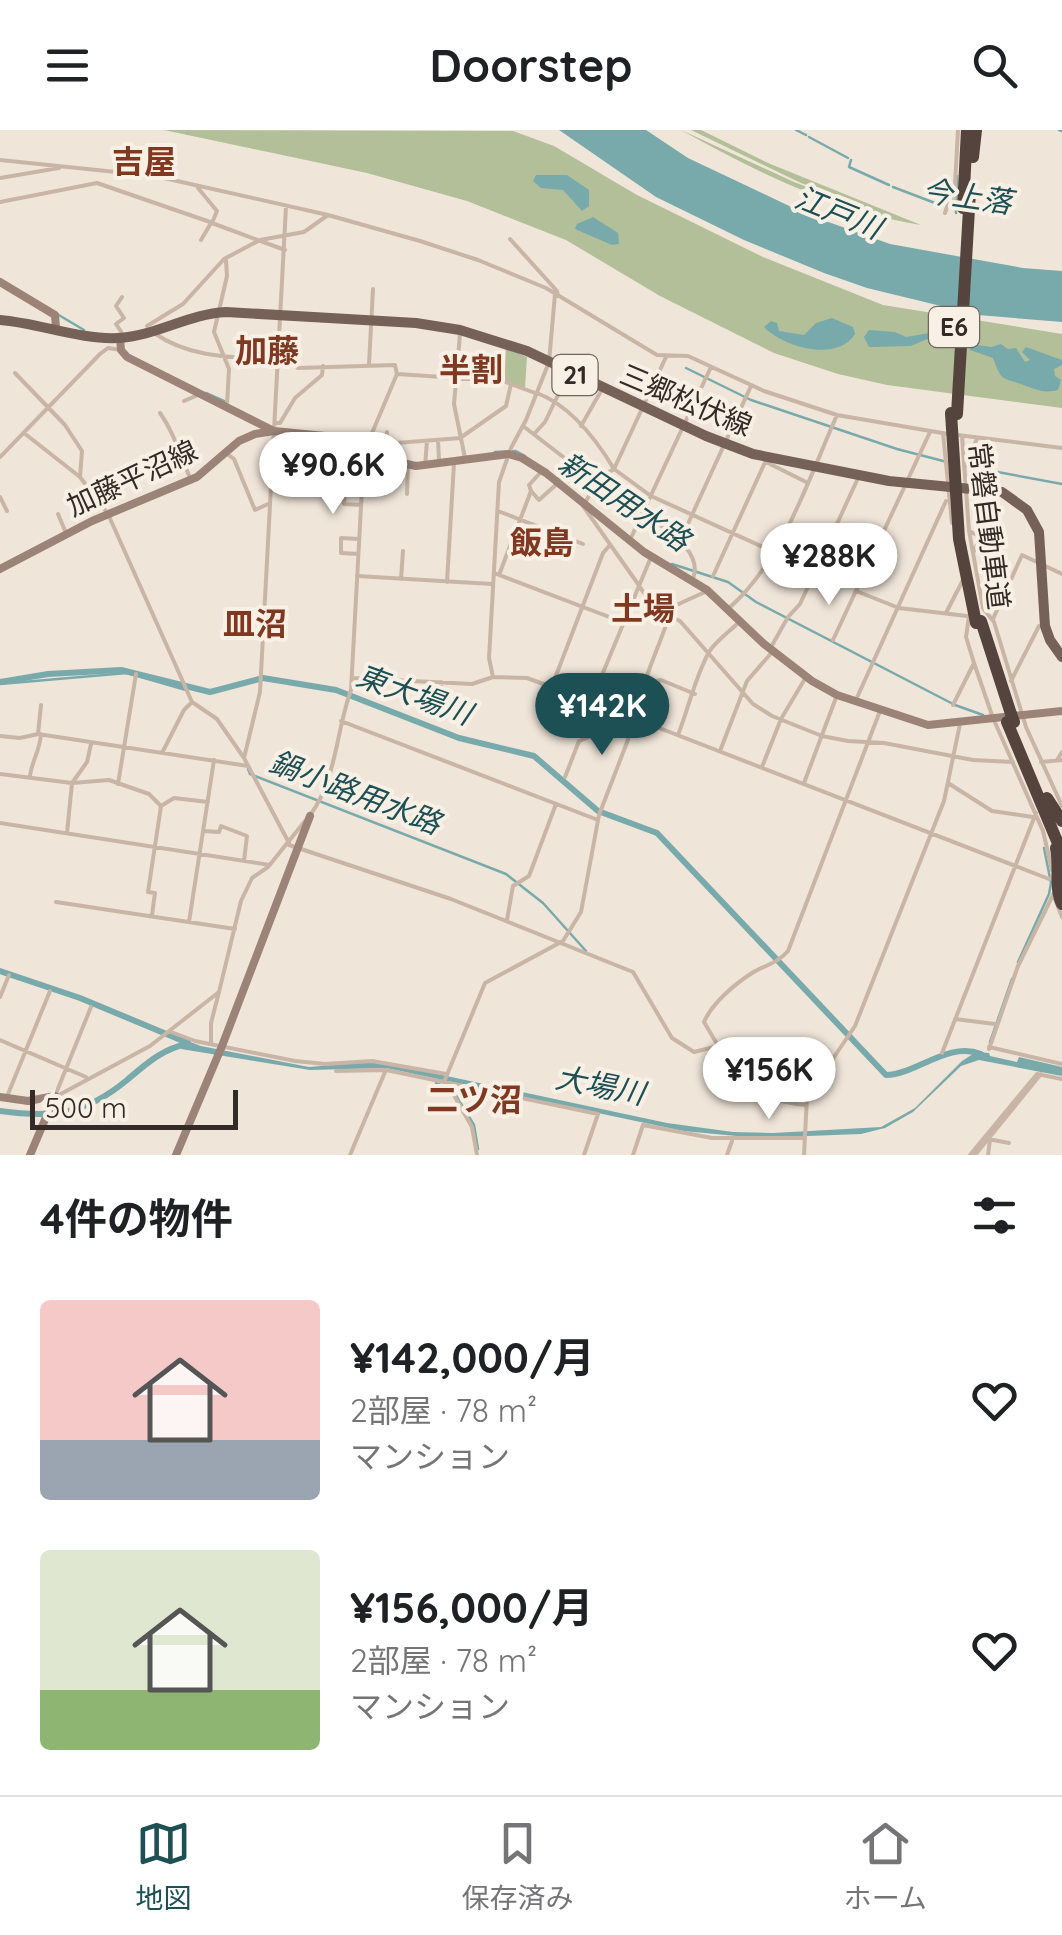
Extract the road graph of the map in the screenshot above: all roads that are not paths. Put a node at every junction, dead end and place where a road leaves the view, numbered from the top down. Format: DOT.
graph roads {
  1 [pos="969,130"];
  2 [pos="958,152"];
  3 [pos="0,160"];
  4 [pos="64,167"];
  5 [pos="0,178"];
  6 [pos="198,188"];
  7 [pos="3,201"];
  8 [pos="286,206"];
  9 [pos="957,207"];
  10 [pos="0,211"];
  11 [pos="946,213"];
  12 [pos="328,215"];
  13 [pos="212,223"];
  14 [pos="285,237"];
  15 [pos="510,239"];
  16 [pos="201,240"];
  17 [pos="260,240"];
  18 [pos="284,250"];
  19 [pos="226,258"];
  20 [pos="0,282"];
  21 [pos="373,289"];
  22 [pos="556,295"];
  23 [pos="122,297"];
  24 [pos="218,312"];
  25 [pos="281,315"];
  26 [pos="169,319"];
  27 [pos="0,320"];
  28 [pos="371,320"];
  29 [pos="56,328"];
  30 [pos="149,328"];
  31 [pos="460,330"];
  32 [pos="121,342"];
  33 [pos="666,357"];
  34 [pos="224,359"];
  35 [pos="279,360"];
  36 [pos="549,362"];
  37 [pos="369,365"];
  38 [pos="323,366"];
  39 [pos="710,367"];
  40 [pos="562,368"];
  41 [pos="15,374"];
  42 [pos="397,374"];
  43 [pos="455,377"];
  44 [pos="511,384"];
  45 [pos="752,386"];
  46 [pos="602,388"];
  47 [pos="200,393"];
  48 [pos="537,394"];
  49 [pos="184,401"];
  50 [pos="203,402"];
  51 [pos="557,402"];
  52 [pos="227,405"];
  53 [pos="49,407"];
  54 [pos="643,407"];
  55 [pos="160,413"];
  56 [pos="837,414"];
  57 [pos="524,426"];
  58 [pos="582,426"];
  59 [pos="684,426"];
  60 [pos="275,427"];
  61 [pos="387,432"];
  62 [pos="930,432"];
  63 [pos="24,434"];
  64 [pos="534,434"];
  65 [pos="943,434"];
  66 [pos="962,436"];
  67 [pos="461,438"];
  68 [pos="977,438"];
  69 [pos="438,440"];
  70 [pos="427,441"];
  71 [pos="396,443"];
  72 [pos="724,444"];
  73 [pos="1062,448"];
  74 [pos="365,450"];
  75 [pos="509,451"];
  76 [pos="226,453"];
  77 [pos="0,456"];
  78 [pos="465,459"];
  79 [pos="392,460"];
  80 [pos="767,460"];
  81 [pos="452,462"];
  82 [pos="944,462"];
  83 [pos="440,463"];
  84 [pos="574,464"];
  85 [pos="425,465"];
  86 [pos="964,465"];
  87 [pos="408,466"];
  88 [pos="813,467"];
  89 [pos="614,469"];
  90 [pos="542,471"];
  91 [pos="80,476"];
  92 [pos="859,476"];
  93 [pos="191,480"];
  94 [pos="557,480"];
  95 [pos="596,482"];
  96 [pos="806,482"];
  97 [pos="905,483"];
  98 [pos="947,486"];
  99 [pos="271,488"];
  100 [pos="530,491"];
  101 [pos="345,492"];
  102 [pos="362,492"];
  103 [pos="964,492"];
  104 [pos="407,494"];
  105 [pos="651,496"];
  106 [pos="0,498"];
  107 [pos="948,499"];
  108 [pos="584,502"];
  109 [pos="270,503"];
  110 [pos="361,505"];
  111 [pos="4,508"];
  112 [pos="498,511"];
  113 [pos="644,513"];
  114 [pos="58,514"];
  115 [pos="108,514"];
  116 [pos="692,515"];
  117 [pos="940,518"];
  118 [pos="520,519"];
  119 [pos="952,521"];
  120 [pos="968,529"];
  121 [pos="953,530"];
  122 [pos="67,534"];
  123 [pos="733,534"];
  124 [pos="359,539"];
  125 [pos="631,539"];
  126 [pos="681,539"];
  127 [pos="583,544"];
  128 [pos="610,545"];
  129 [pos="403,550"];
  130 [pos="774,552"];
  131 [pos="972,553"];
  132 [pos="358,554"];
  133 [pos="651,557"];
  134 [pos="1042,565"];
  135 [pos="0,569"];
  136 [pos="496,574"];
  137 [pos="695,574"];
  138 [pos="1062,574"];
  139 [pos="976,575"];
  140 [pos="357,576"];
  141 [pos="714,576"];
  142 [pos="401,579"];
  143 [pos="962,580"];
  144 [pos="447,582"];
  145 [pos="494,584"];
  146 [pos="639,586"];
  147 [pos="707,590"];
  148 [pos="856,591"];
  149 [pos="583,607"];
  150 [pos="728,608"];
  151 [pos="899,608"];
  152 [pos="946,614"];
  153 [pos="670,617"];
  154 [pos="978,617"];
  155 [pos="740,621"];
  156 [pos="625,623"];
  157 [pos="1040,626"];
  158 [pos="832,640"];
  159 [pos="772,650"];
  160 [pos="708,654"];
  161 [pos="1062,657"];
  162 [pos="974,663"];
  163 [pos="136,674"];
  164 [pos="493,677"];
  165 [pos="806,677"];
  166 [pos="352,678"];
  167 [pos="442,682"];
  168 [pos="646,682"];
  169 [pos="1011,682"];
  170 [pos="552,686"];
  171 [pos="600,691"];
  172 [pos="743,692"];
  173 [pos="695,694"];
  174 [pos="837,696"];
  175 [pos="440,699"];
  176 [pos="192,702"];
  177 [pos="854,702"];
  178 [pos="598,704"];
  179 [pos="954,704"];
  180 [pos="41,706"];
  181 [pos="1062,708"];
  182 [pos="880,711"];
  183 [pos="1008,717"];
  184 [pos="636,719"];
  185 [pos="780,719"];
  186 [pos="340,721"];
  187 [pos="961,722"];
  188 [pos="40,734"];
  189 [pos="678,735"];
  190 [pos="0,736"];
  191 [pos="822,736"];
  192 [pos="91,742"];
  193 [pos="868,742"];
  194 [pos="124,747"];
  195 [pos="720,751"];
  196 [pos="162,752"];
  197 [pos="1062,752"];
  198 [pos="954,756"];
  199 [pos="244,758"];
  200 [pos="214,760"];
  201 [pos="1058,760"];
  202 [pos="1027,763"];
  203 [pos="248,766"];
  204 [pos="762,767"];
  205 [pos="0,774"];
  206 [pos="30,776"];
  207 [pos="1047,776"];
  208 [pos="565,777"];
  209 [pos="72,782"];
  210 [pos="804,783"];
  211 [pos="948,783"];
  212 [pos="118,784"];
  213 [pos="846,800"];
  214 [pos="208,802"];
  215 [pos="556,804"];
  216 [pos="161,806"];
  217 [pos="1062,806"];
  218 [pos="599,815"];
  219 [pos="1035,815"];
  220 [pos="310,816"];
  221 [pos="0,824"];
  222 [pos="1062,824"];
  223 [pos="202,830"];
  224 [pos="930,832"];
  225 [pos="67,833"];
  226 [pos="288,844"];
  227 [pos="154,847"];
  228 [pos="299,848"];
  229 [pos="1062,853"];
  230 [pos="200,854"];
  231 [pos="244,861"];
  232 [pos="1014,864"];
  233 [pos="270,865"];
  234 [pos="1053,877"];
  235 [pos="56,902"];
  236 [pos="1059,909"];
  237 [pos="152,917"];
  238 [pos="190,922"];
  239 [pos="507,922"];
  240 [pos="235,929"];
  241 [pos="560,943"];
  242 [pos="8,975"];
  243 [pos="50,991"];
  244 [pos="219,992"];
  245 [pos="0,996"];
  246 [pos="91,1007"];
  247 [pos="955,1018"];
  248 [pos="996,1024"];
  249 [pos="167,1033"];
  250 [pos="0,1040"];
  251 [pos="212,1044"];
  252 [pos="718,1046"];
  253 [pos="221,1049"];
  254 [pos="25,1051"];
  255 [pos="942,1053"];
  256 [pos="1062,1064"];
  257 [pos="66,1068"];
  258 [pos="336,1070"];
  259 [pos="386,1070"];
  260 [pos="86,1077"];
  261 [pos="445,1079"];
  262 [pos="1062,1079"];
  263 [pos="55,1096"];
  264 [pos="3,1098"];
  265 [pos="806,1105"];
  266 [pos="806,1135"];
  267 [pos="733,1138"];
  268 [pos="988,1138"];
  269 [pos="1009,1144"];
  270 [pos="30,1155"];
  271 [pos="176,1155"];
  272 [pos="350,1155"];
  273 [pos="477,1155"];
  274 [pos="584,1155"];
  275 [pos="633,1155"];
  276 [pos="727,1155"];
  277 [pos="804,1155"];
  278 [pos="973,1155"];
  279 [pos="988,1155"];
  1 -- 2 [label="street"];
  1 -- 2 [label="street"];
  1 -- 9 [label="highway, 常磐自動車道, bridge"];
  1 -- 154 [label="highway, 常磐自動車道 / E6, bridge"];
  2 -- 9 [label="street"];
  3 -- 4 [label="street"];
  4 -- 5 [label="street"];
  4 -- 6 [label="street"];
  6 -- 8 [label="street"];
  6 -- 13 [label="street"];
  7 -- 10 [label="street"];
  7 -- 13 [label="street"];
  8 -- 12 [label="street"];
  8 -- 14 [label="street"];
  9 -- 11 [label="street"];
  9 -- 154 [label="highway, 常磐自動車道 / E6, bridge"];
  12 -- 14 [label="street"];
  12 -- 22 [label="street"];
  13 -- 16 [label="street"];
  13 -- 17 [label="street"];
  14 -- 17 [label="street"];
  14 -- 18 [label="street"];
  15 -- 22 [label="street"];
  17 -- 18 [label="street"];
  17 -- 19 [label="street"];
  18 -- 25 [label="street"];
  19 -- 24 [label="street"];
  19 -- 26 [label="street"];
  20 -- 29 [label="street"];
  21 -- 28 [label="street"];
  22 -- 33 [label="street"];
  22 -- 36 [label="street"];
  23 -- 32 [label="street"];
  24 -- 25 [label="main road, 三郷松伏線 / 21"];
  24 -- 26 [label="main road, 三郷松伏線 / 21"];
  24 -- 34 [label="street"];
  25 -- 28 [label="main road, 三郷松伏線 / 21"];
  25 -- 35 [label="street"];
  26 -- 30 [label="main road, 三郷松伏線 / 21"];
  27 -- 29 [label="main road, 三郷松伏線 / 21"];
  28 -- 31 [label="main road, 三郷松伏線 / 21"];
  28 -- 37 [label="street"];
  29 -- 32 [label="main road, 三郷松伏線 / 21"];
  30 -- 32 [label="main road, 三郷松伏線 / 21"];
  30 -- 34 [label="street"];
  31 -- 36 [label="main road, 三郷松伏線 / 21"];
  31 -- 43 [label="street"];
  32 -- 47 [label="street"];
  32 -- 53 [label="street"];
  33 -- 39 [label="street"];
  33 -- 54 [label="street"];
  34 -- 35 [label="street"];
  34 -- 52 [label="street"];
  35 -- 38 [label="street"];
  35 -- 60 [label="street"];
  36 -- 40 [label="main road, 三郷松伏線 / 21"];
  36 -- 48 [label="street"];
  37 -- 38 [label="street"];
  37 -- 42 [label="street"];
  38 -- 60 [label="street"];
  39 -- 45 [label="street"];
  39 -- 59 [label="street"];
  40 -- 46 [label="main road, 三郷松伏線 / 21"];
  40 -- 51 [label="street"];
  41 -- 53 [label="street"];
  42 -- 43 [label="street"];
  42 -- 74 [label="street"];
  43 -- 44 [label="street"];
  43 -- 67 [label="street"];
  44 -- 48 [label="street"];
  44 -- 67 [label="street"];
  45 -- 56 [label="street"];
  45 -- 72 [label="street"];
  46 -- 54 [label="main road, 三郷松伏線 / 21"];
  46 -- 58 [label="street"];
  47 -- 49 [label="street"];
  47 -- 50 [label="street"];
  47 -- 52 [label="street"];
  48 -- 51 [label="street"];
  48 -- 57 [label="street"];
  51 -- 58 [label="street"];
  51 -- 64 [label="street"];
  52 -- 60 [label="street"];
  53 -- 63 [label="street"];
  53 -- 91 [label="street"];
  54 -- 59 [label="main road, 三郷松伏線 / 21"];
  54 -- 89 [label="street"];
  55 -- 93 [label="street"];
  56 -- 62 [label="street"];
  56 -- 88 [label="street"];
  57 -- 64 [label="street"];
  57 -- 75 [label="street"];
  58 -- 89 [label="street"];
  59 -- 72 [label="main road, 三郷松伏線 / 21"];
  59 -- 105 [label="street"];
  60 -- 74 [label="street"];
  60 -- 76 [label="street, 加藤平沼線"];
  60 -- 99 [label="street"];
  61 -- 71 [label="street"];
  62 -- 65 [label="street"];
  62 -- 97 [label="street"];
  63 -- 77 [label="street"];
  63 -- 91 [label="street"];
  64 -- 84 [label="street"];
  65 -- 66 [label="street"];
  65 -- 82 [label="street"];
  66 -- 68 [label="street"];
  66 -- 86 [label="street"];
  67 -- 69 [label="street"];
  67 -- 78 [label="street"];
  68 -- 73 [label="street"];
  68 -- 86 [label="street"];
  69 -- 70 [label="street"];
  69 -- 83 [label="street"];
  70 -- 71 [label="street"];
  70 -- 85 [label="street"];
  71 -- 79 [label="street"];
  72 -- 80 [label="main road, 三郷松伏線 / 21"];
  72 -- 116 [label="street"];
  74 -- 79 [label="street"];
  74 -- 102 [label="street"];
  75 -- 78 [label="street"];
  75 -- 90 [label="street"];
  75 -- 112 [label="street"];
  76 -- 93 [label="street, 加藤平沼線"];
  76 -- 109 [label="street"];
  78 -- 81 [label="street"];
  79 -- 87 [label="street"];
  80 -- 88 [label="main road, 三郷松伏線 / 21"];
  80 -- 96 [label="street"];
  80 -- 123 [label="street"];
  81 -- 83 [label="street"];
  81 -- 144 [label="street"];
  82 -- 86 [label="street"];
  82 -- 98 [label="street"];
  83 -- 85 [label="street"];
  84 -- 94 [label="street"];
  84 -- 95 [label="street"];
  85 -- 87 [label="street"];
  86 -- 103 [label="street"];
  87 -- 104 [label="street"];
  88 -- 92 [label="main road, 三郷松伏線 / 21"];
  88 -- 96 [label="street"];
  89 -- 95 [label="street"];
  89 -- 105 [label="street"];
  90 -- 94 [label="street"];
  90 -- 100 [label="street"];
  91 -- 115 [label="street"];
  92 -- 97 [label="main road, 三郷松伏線 / 21"];
  92 -- 159 [label="street"];
  93 -- 115 [label="street, 加藤平沼線"];
  94 -- 100 [label="street"];
  94 -- 108 [label="street"];
  95 -- 108 [label="street"];
  96 -- 130 [label="street"];
  97 -- 98 [label="main road, 三郷松伏線 / 21"];
  97 -- 148 [label="street"];
  98 -- 103 [label="main road, 三郷松伏線 / 21"];
  98 -- 107 [label="street"];
  99 -- 101 [label="street"];
  99 -- 109 [label="street"];
  100 -- 118 [label="street"];
  101 -- 102 [label="street"];
  101 -- 110 [label="street"];
  102 -- 110 [label="street"];
  103 -- 107 [label="street"];
  103 -- 120 [label="street"];
  103 -- 134 [label="main road, 三郷松伏線 / 21"];
  105 -- 113 [label="street"];
  105 -- 116 [label="street"];
  106 -- 111 [label="street"];
  107 -- 117 [label="street"];
  107 -- 119 [label="street"];
  108 -- 125 [label="street"];
  108 -- 128 [label="street"];
  109 -- 199 [label="street"];
  110 -- 124 [label="street"];
  112 -- 118 [label="street"];
  112 -- 136 [label="street"];
  113 -- 125 [label="street"];
  113 -- 126 [label="street"];
  114 -- 122 [label="street"];
  115 -- 122 [label="street, 加藤平沼線"];
  115 -- 176 [label="street"];
  116 -- 123 [label="street"];
  116 -- 126 [label="street"];
  117 -- 119 [label="street"];
  117 -- 151 [label="street"];
  118 -- 127 [label="street"];
  118 -- 136 [label="street"];
  119 -- 121 [label="street"];
  120 -- 121 [label="street"];
  120 -- 131 [label="street"];
  120 -- 131 [label="street"];
  121 -- 143 [label="street"];
  122 -- 135 [label="street, 加藤平沼線"];
  123 -- 130 [label="street"];
  123 -- 141 [label="street"];
  124 -- 132 [label="street"];
  124 -- 132 [label="street"];
  125 -- 133 [label="street"];
  126 -- 137 [label="street"];
  128 -- 146 [label="street"];
  128 -- 149 [label="street"];
  129 -- 142 [label="street"];
  130 -- 150 [label="street"];
  131 -- 139 [label="street"];
  132 -- 140 [label="street"];
  133 -- 137 [label="street"];
  133 -- 146 [label="street"];
  134 -- 138 [label="street"];
  134 -- 154 [label="street"];
  134 -- 161 [label="main road, 三郷松伏線 / 21"];
  136 -- 145 [label="street"];
  136 -- 149 [label="street"];
  137 -- 147 [label="street"];
  139 -- 143 [label="street"];
  139 -- 154 [label="street"];
  140 -- 142 [label="street"];
  140 -- 166 [label="street"];
  142 -- 144 [label="street"];
  143 -- 152 [label="street"];
  143 -- 154 [label="street"];
  144 -- 145 [label="street"];
  145 -- 164 [label="street"];
  146 -- 153 [label="street"];
  146 -- 156 [label="street"];
  147 -- 150 [label="street"];
  147 -- 153 [label="street"];
  148 -- 151 [label="street"];
  148 -- 158 [label="street"];
  149 -- 156 [label="street"];
  149 -- 170 [label="street"];
  150 -- 155 [label="street"];
  151 -- 152 [label="street"];
  151 -- 177 [label="street"];
  152 -- 154 [label="street"];
  153 -- 160 [label="street"];
  153 -- 168 [label="street"];
  154 -- 162 [label="street"];
  154 -- 169 [label="street"];
  154 -- 183 [label="highway, 常磐自動車道 / E6"];
  155 -- 159 [label="street"];
  155 -- 160 [label="street"];
  156 -- 171 [label="street"];
  157 -- 169 [label="street"];
  159 -- 165 [label="street"];
  159 -- 172 [label="street"];
  160 -- 172 [label="street"];
  160 -- 173 [label="street"];
  162 -- 179 [label="street"];
  162 -- 183 [label="street"];
  163 -- 194 [label="street"];
  164 -- 167 [label="street"];
  164 -- 170 [label="street"];
  165 -- 174 [label="street"];
  165 -- 185 [label="street"];
  166 -- 167 [label="street"];
  166 -- 186 [label="street"];
  167 -- 175 [label="street"];
  168 -- 171 [label="street"];
  168 -- 173 [label="street"];
  168 -- 184 [label="street"];
  169 -- 183 [label="street"];
  170 -- 178 [label="street"];
  171 -- 178 [label="street"];
  172 -- 185 [label="street"];
  172 -- 195 [label="street"];
  173 -- 189 [label="street"];
  174 -- 177 [label="street"];
  174 -- 191 [label="street"];
  176 -- 196 [label="street"];
  176 -- 199 [label="street"];
  177 -- 182 [label="street"];
  178 -- 184 [label="street"];
  178 -- 208 [label="street"];
  180 -- 188 [label="street"];
  181 -- 183 [label="street"];
  182 -- 187 [label="street"];
  182 -- 193 [label="street"];
  183 -- 187 [label="street"];
  183 -- 202 [label="highway, 常磐自動車道 / E6"];
  183 -- 222 [label="highway, 常磐自動車道 / E6"];
  184 -- 189 [label="street"];
  184 -- 218 [label="street"];
  185 -- 191 [label="street"];
  185 -- 204 [label="street"];
  186 -- 215 [label="street"];
  186 -- 220 [label="street"];
  187 -- 198 [label="street"];
  188 -- 190 [label="street"];
  188 -- 192 [label="street"];
  188 -- 206 [label="street"];
  189 -- 195 [label="street"];
  191 -- 193 [label="street"];
  191 -- 210 [label="street"];
  192 -- 194 [label="street"];
  192 -- 209 [label="street"];
  193 -- 198 [label="street"];
  193 -- 213 [label="street"];
  194 -- 196 [label="street"];
  194 -- 212 [label="street"];
  195 -- 204 [label="street"];
  196 -- 200 [label="street"];
  197 -- 201 [label="street"];
  198 -- 202 [label="street"];
  198 -- 211 [label="street"];
  199 -- 203 [label="street"];
  200 -- 203 [label="street"];
  200 -- 214 [label="street"];
  201 -- 202 [label="street"];
  201 -- 207 [label="street"];
  202 -- 207 [label="street"];
  202 -- 219 [label="street"];
  202 -- 229 [label="highway, 常磐自動車道 / E6"];
  202 -- 236 [label="highway"];
  203 -- 226 [label="street"];
  204 -- 210 [label="street"];
  205 -- 206 [label="street"];
  206 -- 209 [label="street"];
  207 -- 217 [label="street"];
  209 -- 212 [label="street"];
  209 -- 225 [label="street"];
  210 -- 213 [label="street"];
  211 -- 219 [label="street"];
  211 -- 224 [label="street"];
  212 -- 216 [label="street"];
  213 -- 224 [label="street"];
  213 -- 252 [label="street"];
  214 -- 216 [label="street"];
  214 -- 223 [label="street"];
  215 -- 218 [label="street"];
  215 -- 239 [label="street"];
  216 -- 227 [label="street"];
  218 -- 241 [label="street"];
  219 -- 232 [label="street"];
  219 -- 234 [label="street"];
  220 -- 226 [label="street"];
  220 -- 228 [label="street"];
  221 -- 225 [label="street"];
  223 -- 230 [label="street"];
  223 -- 231 [label="street"];
  224 -- 232 [label="street"];
  224 -- 265 [label="street"];
  225 -- 227 [label="street"];
  226 -- 228 [label="street"];
  226 -- 233 [label="street"];
  227 -- 230 [label="street"];
  227 -- 237 [label="street"];
  228 -- 239 [label="street"];
  228 -- 253 [label="street"];
  230 -- 231 [label="street"];
  230 -- 238 [label="street"];
  231 -- 233 [label="street"];
  232 -- 234 [label="street"];
  232 -- 247 [label="street"];
  233 -- 240 [label="street"];
  234 -- 236 [label="street"];
  235 -- 237 [label="street"];
  236 -- 248 [label="street"];
  237 -- 238 [label="street"];
  238 -- 240 [label="street"];
  239 -- 241 [label="street"];
  240 -- 244 [label="street"];
  241 -- 252 [label="street"];
  241 -- 261 [label="street"];
  242 -- 245 [label="street"];
  243 -- 254 [label="street"];
  244 -- 249 [label="street"];
  244 -- 251 [label="street"];
  246 -- 257 [label="street"];
  247 -- 248 [label="street"];
  247 -- 255 [label="street"];
  248 -- 256 [label="street"];
  249 -- 251 [label="street"];
  249 -- 260 [label="street"];
  250 -- 254 [label="street"];
  251 -- 253 [label="street"];
  252 -- 265 [label="street"];
  253 -- 261 [label="street"];
  253 -- 271 [label="street"];
  254 -- 257 [label="street"];
  254 -- 264 [label="street"];
  257 -- 260 [label="street"];
  257 -- 263 [label="street"];
  258 -- 259 [label="street"];
  259 -- 261 [label="street"];
  259 -- 272 [label="street"];
  260 -- 263 [label="street"];
  261 -- 273 [label="street"];
  261 -- 274 [label="street"];
  262 -- 268 [label="street"];
  263 -- 264 [label="street"];
  263 -- 270 [label="street"];
  265 -- 266 [label="street"];
  266 -- 267 [label="street"];
  266 -- 277 [label="street"];
  267 -- 275 [label="street"];
  267 -- 276 [label="street"];
  268 -- 269 [label="street"];
  268 -- 278 [label="street"];
  268 -- 279 [label="street"];
}
